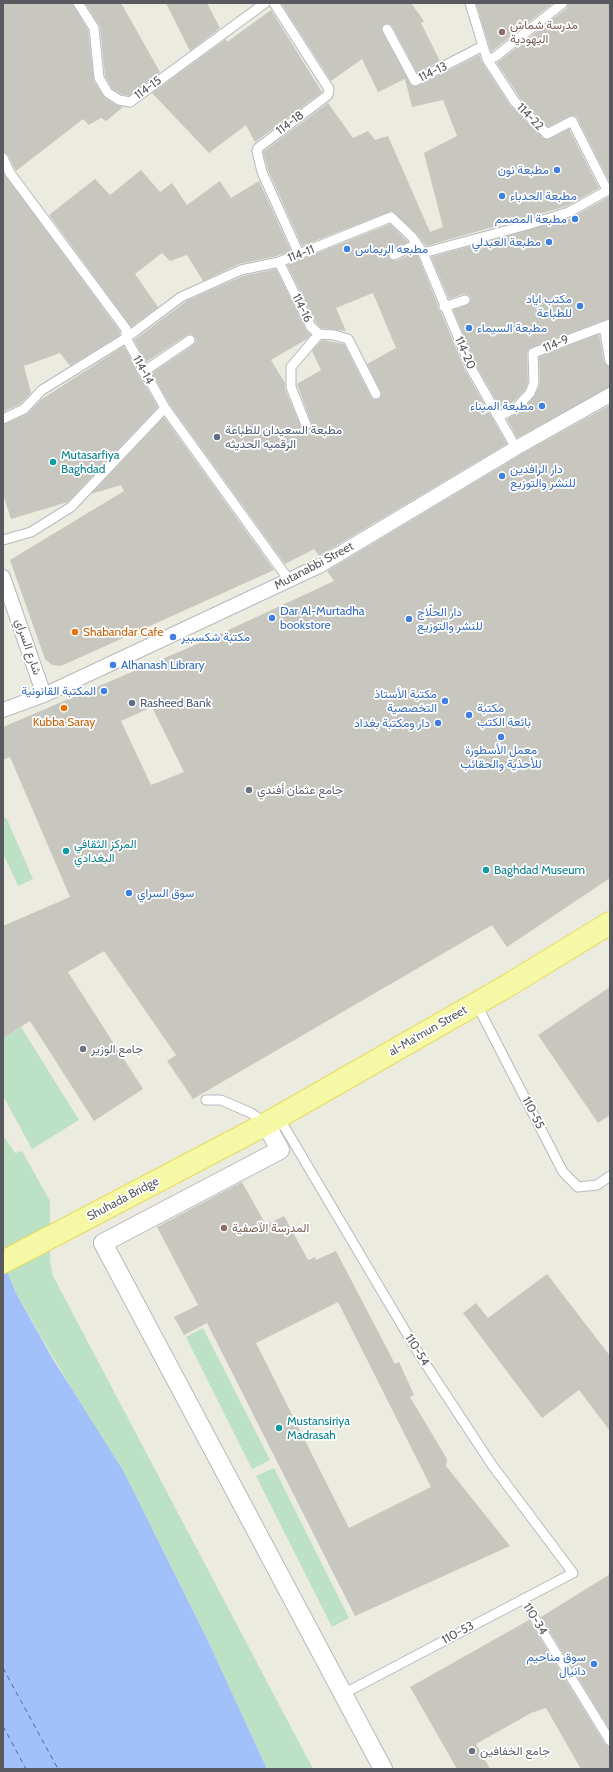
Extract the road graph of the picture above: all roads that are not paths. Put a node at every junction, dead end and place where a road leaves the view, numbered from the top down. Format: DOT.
graph roads {
  1 [pos="78,3"];
  2 [pos="265,3"];
  3 [pos="274,3"];
  4 [pos="470,3"];
  5 [pos="563,3"];
  6 [pos="386,29"];
  7 [pos="483,46"];
  8 [pos="487,60"];
  9 [pos="3,158"];
  10 [pos="609,190"];
  11 [pos="417,244"];
  12 [pos="423,253"];
  13 [pos="299,254"];
  14 [pos="394,255"];
  15 [pos="279,262"];
  16 [pos="465,300"];
  17 [pos="444,307"];
  18 [pos="607,325"];
  19 [pos="319,334"];
  20 [pos="126,338"];
  21 [pos="190,340"];
  22 [pos="610,361"];
  23 [pos="144,372"];
  24 [pos="376,394"];
  25 [pos="610,395"];
  26 [pos="165,408"];
  27 [pos="498,417"];
  28 [pos="3,419"];
  29 [pos="306,425"];
  30 [pos="516,448"];
  31 [pos="3,540"];
  32 [pos="3,577"];
  33 [pos="289,580"];
  34 [pos="44,695"];
  35 [pos="3,710"];
  36 [pos="610,923"];
  37 [pos="476,1003"];
  38 [pos="206,1100"];
  39 [pos="272,1120"];
  40 [pos="244,1136"];
  41 [pos="610,1176"];
  42 [pos="3,1262"];
  43 [pos="573,1573"];
  44 [pos="523,1599"];
  45 [pos="343,1694"];
  46 [pos="610,1741"];
  47 [pos="384,1769"];
  1 -- 2 [label="lane, 114-15"];
  3 -- 13 [label="lane, 114-18"];
  4 -- 7 [label="lane, 114-22"];
  5 -- 8 [label="lane"];
  6 -- 7 [label="lane, 114-13"];
  7 -- 8 [label="lane, 114-22"];
  8 -- 10 [label="lane, 114-22"];
  9 -- 20 [label="lane, 114-14"];
  10 -- 12 [label="lane"];
  11 -- 12 [label="lane, 114-11"];
  11 -- 13 [label="lane, 114-11"];
  11 -- 14 [label="lane"];
  12 -- 17 [label="lane, 114-20"];
  13 -- 15 [label="lane, 114-11"];
  15 -- 19 [label="lane, 114-16"];
  15 -- 20 [label="lane, 114-11"];
  16 -- 17 [label="lane"];
  17 -- 27 [label="lane, 114-20"];
  18 -- 22 [label="lane"];
  18 -- 27 [label="lane, 114-9"];
  19 -- 24 [label="lane, 114-16"];
  19 -- 29 [label="lane"];
  20 -- 23 [label="lane, 114-14"];
  20 -- 28 [label="lane, 114-11"];
  21 -- 23 [label="lane"];
  23 -- 26 [label="lane, 114-14"];
  25 -- 30 [label="street, Mutanabbi Street"];
  26 -- 31 [label="lane"];
  26 -- 33 [label="lane, 114-14"];
  27 -- 30 [label="lane, 114-20"];
  30 -- 33 [label="street, Mutanabbi Street"];
  32 -- 34 [label="street, شارع السراي"];
  33 -- 34 [label="street, Mutanabbi Street"];
  34 -- 35 [label="street, Mutanabbi Street"];
  36 -- 37 [label="main road, al-Ma'mun Street"];
  37 -- 39 [label="main road, al-Ma'mun Street"];
  37 -- 41 [label="lane, 110-55"];
  38 -- 39 [label="lane"];
  39 -- 40 [label="main road, al-Ma'mun Street"];
  39 -- 43 [label="lane, 110-54"];
  39 -- 45 [label="street"];
  40 -- 42 [label="main road, Shuhada Bridge"];
  43 -- 44 [label="lane, 110-53"];
  44 -- 45 [label="lane, 110-53"];
  44 -- 46 [label="lane, 110-34"];
  45 -- 47 [label="street"];
}
